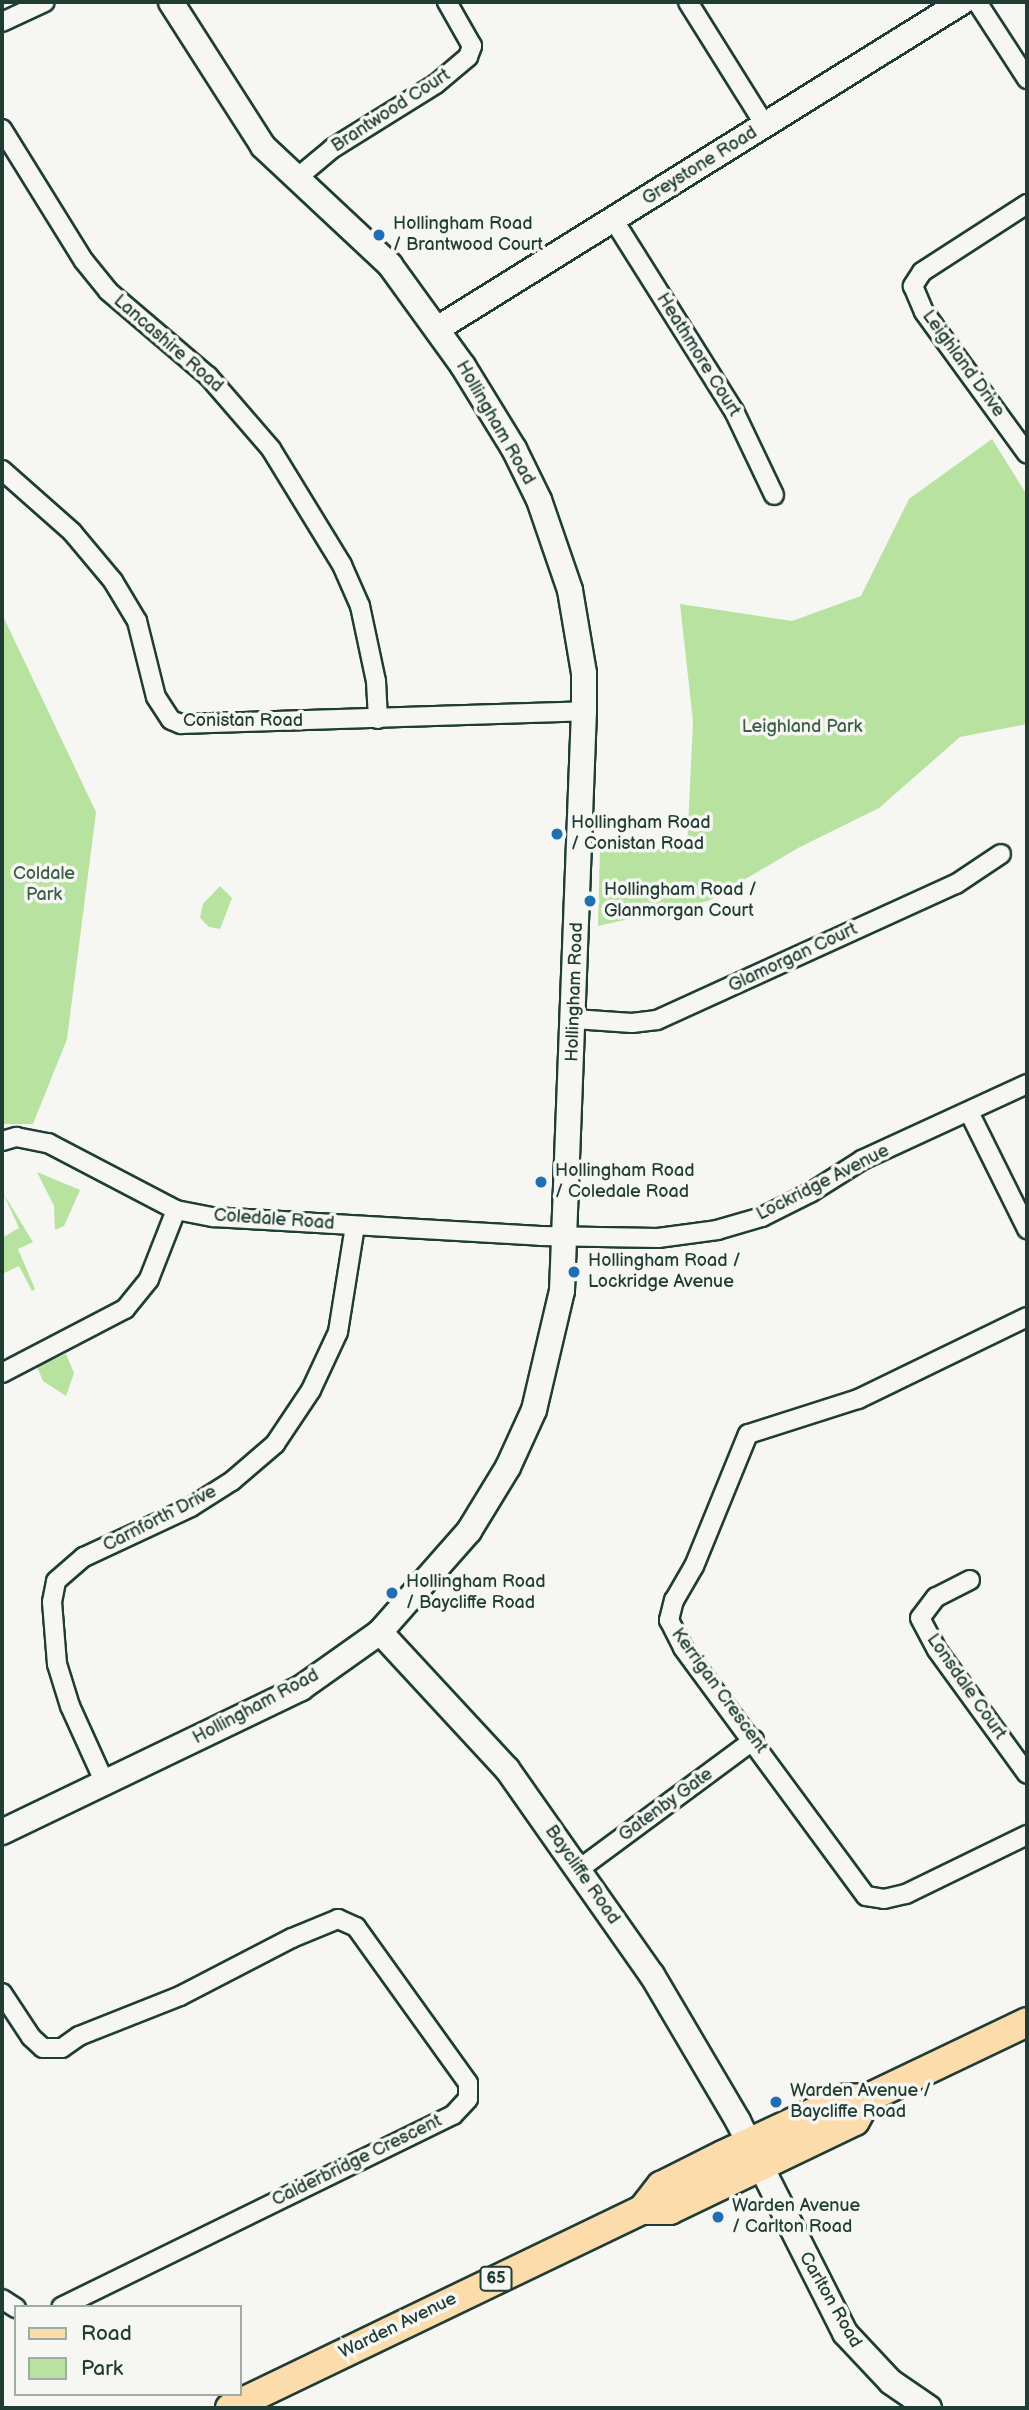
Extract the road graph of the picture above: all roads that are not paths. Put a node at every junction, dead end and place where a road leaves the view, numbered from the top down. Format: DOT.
graph roads {
  1 [pos="45,2"];
  2 [pos="171,2"];
  3 [pos="447,2"];
  4 [pos="688,2"];
  5 [pos="962,2"];
  6 [pos="977,2"];
  7 [pos="2,22"];
  8 [pos="1027,79"];
  9 [pos="765,125"];
  10 [pos="2,129"];
  11 [pos="297,178"];
  12 [pos="1027,204"];
  13 [pos="613,219"];
  14 [pos="437,329"];
  15 [pos="1027,454"];
  16 [pos="2,470"];
  17 [pos="774,495"];
  18 [pos="584,711"];
  19 [pos="378,719"];
  20 [pos="1001,854"];
  21 [pos="574,1019"];
  22 [pos="1027,1084"];
  23 [pos="969,1112"];
  24 [pos="2,1141"];
  25 [pos="176,1210"];
  26 [pos="355,1226"];
  27 [pos="1027,1228"];
  28 [pos="565,1237"];
  29 [pos="1027,1317"];
  30 [pos="2,1373"];
  31 [pos="970,1580"];
  32 [pos="380,1632"];
  33 [pos="754,1740"];
  34 [pos="1027,1774"];
  35 [pos="104,1781"];
  36 [pos="2,1832"];
  37 [pos="1027,1835"];
  38 [pos="578,1870"];
  39 [pos="2,1993"];
  40 [pos="1027,2022"];
  41 [pos="753,2156"];
  42 [pos="65,2305"];
  43 [pos="230,2408"];
  44 [pos="929,2408"];
  1 -- 7 [label="street"];
  2 -- 11 [label="street, Hollingham Road"];
  3 -- 11 [label="street, Brantwood Court"];
  4 -- 9 [label="street"];
  5 -- 9 [label="street, Greystone Road"];
  6 -- 8 [label="street"];
  9 -- 13 [label="street, Greystone Road"];
  10 -- 19 [label="street, Lancashire Road"];
  11 -- 14 [label="street, Hollingham Road"];
  12 -- 15 [label="street, Leighland Drive"];
  13 -- 14 [label="street, Greystone Road"];
  13 -- 17 [label="street, Heathmore Court"];
  14 -- 18 [label="street, Hollingham Road"];
  16 -- 19 [label="street, Conistan Road"];
  18 -- 19 [label="street, Conistan Road"];
  18 -- 21 [label="street, Hollingham Road"];
  20 -- 21 [label="street, Glamorgan Court"];
  21 -- 28 [label="street, Hollingham Road"];
  22 -- 23 [label="street, Lockridge Avenue"];
  23 -- 27 [label="street"];
  23 -- 28 [label="street, Lockridge Avenue"];
  24 -- 25 [label="street, Coledale Road"];
  25 -- 26 [label="street, Coledale Road"];
  25 -- 30 [label="street"];
  26 -- 28 [label="street, Coledale Road"];
  26 -- 35 [label="street, Carnforth Drive"];
  28 -- 32 [label="street, Hollingham Road"];
  29 -- 33 [label="street, Kerrigan Crescent"];
  31 -- 34 [label="street, Lonsdale Court"];
  32 -- 35 [label="street, Hollingham Road"];
  32 -- 38 [label="street, Baycliffe Road"];
  33 -- 37 [label="street, Kerrigan Crescent"];
  33 -- 38 [label="street, Gatenby Gate"];
  35 -- 36 [label="street, Hollingham Road"];
  38 -- 41 [label="street, Baycliffe Road"];
  39 -- 42 [label="street, Calderbridge Crescent"];
  40 -- 41 [label="main road, Warden Avenue / 65"];
  41 -- 43 [label="main road, Warden Avenue / 65"];
  41 -- 44 [label="street, Carlton Road"];
}
